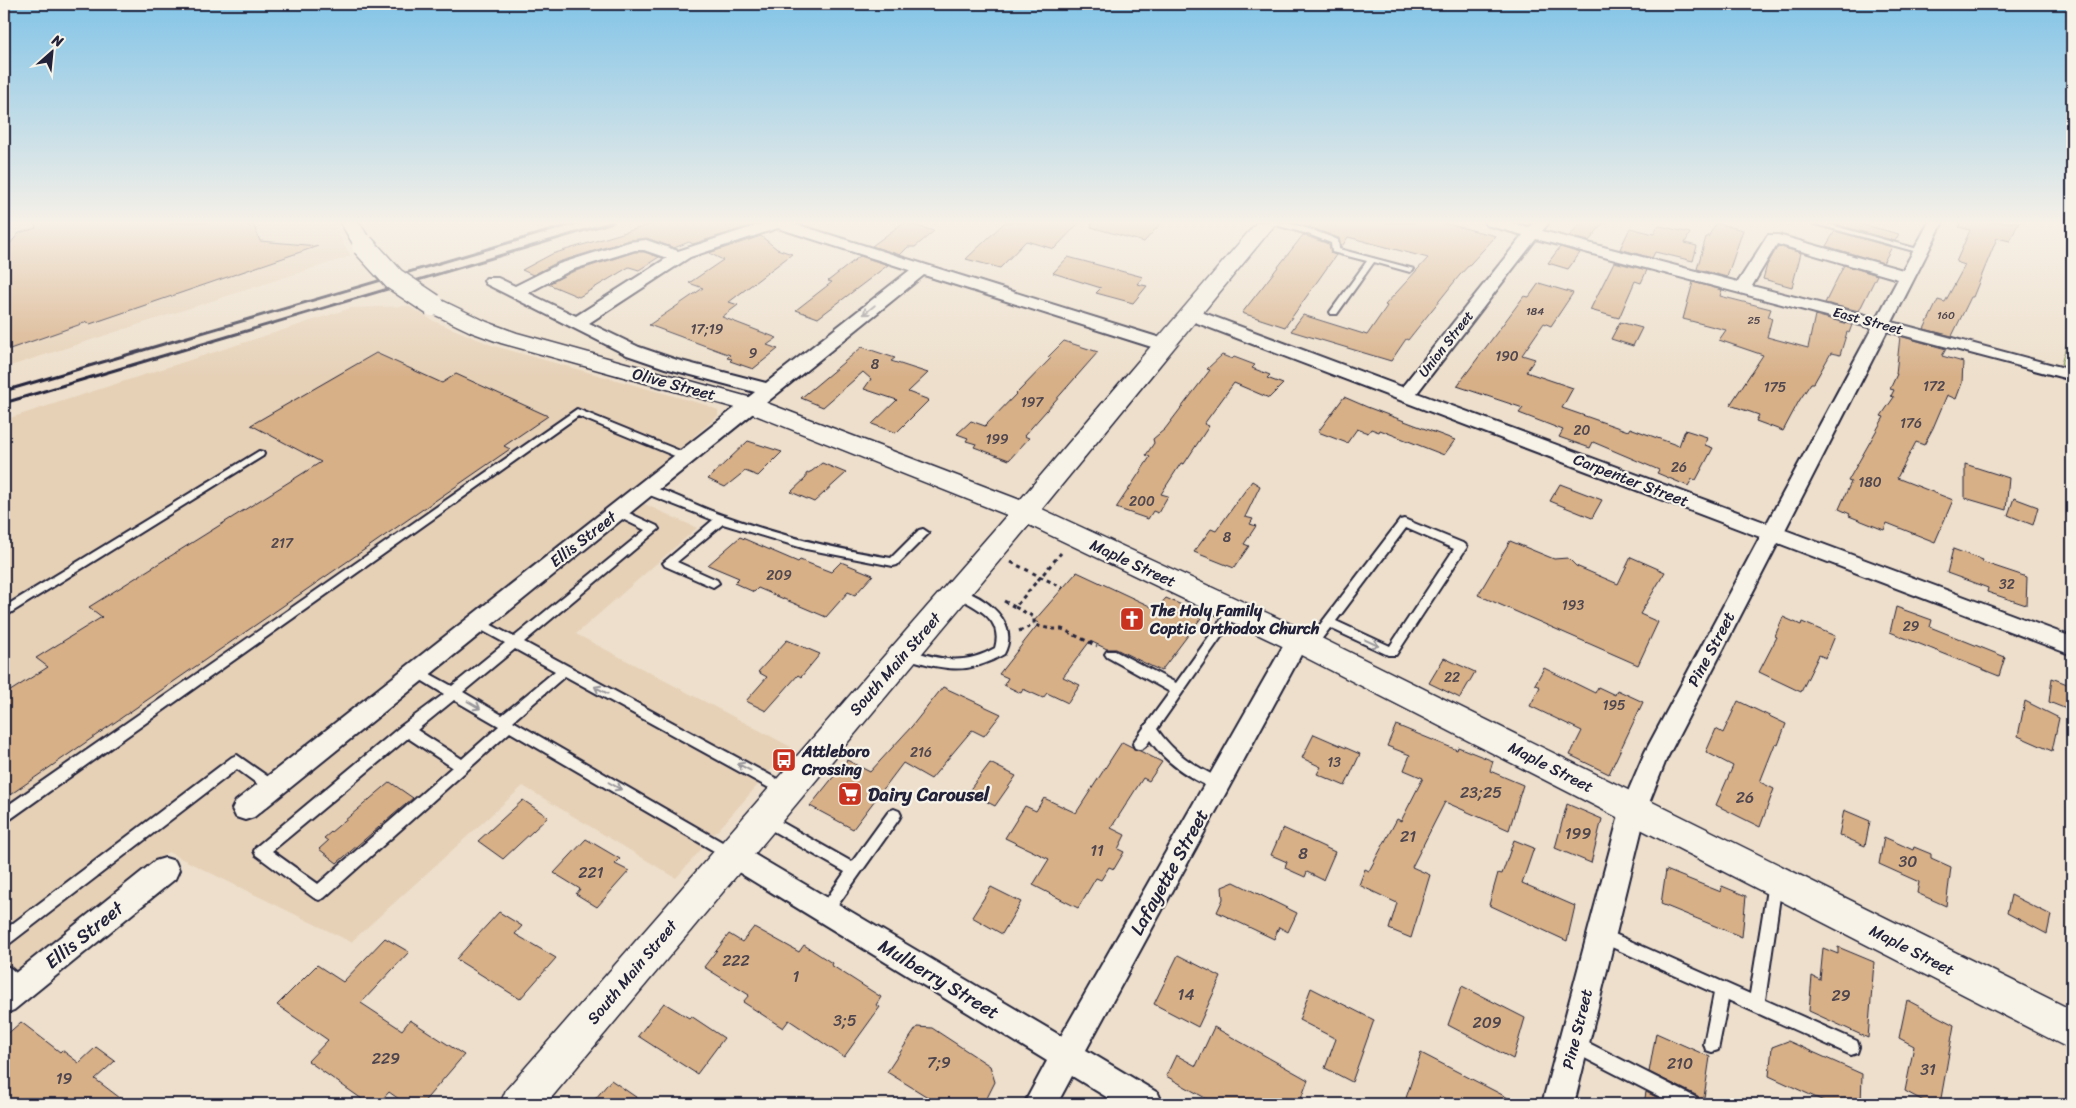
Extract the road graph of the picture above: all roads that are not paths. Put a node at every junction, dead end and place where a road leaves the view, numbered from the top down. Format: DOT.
graph roads {
  1 [pos="389,274"];
  2 [pos="552,274"];
  3 [pos="653,274"];
  4 [pos="915,274"];
  5 [pos="936,274"];
  6 [pos="1224,274"];
  7 [pos="1361,274"];
  8 [pos="1501,274"];
  9 [pos="1695,274"];
  10 [pos="1752,274"];
  11 [pos="1899,274"];
  12 [pos="1907,276"];
  13 [pos="492,281"];
  14 [pos="1743,288"];
  15 [pos="515,293"];
  16 [pos="1334,312"];
  17 [pos="1190,314"];
  18 [pos="576,324"];
  19 [pos="1882,325"];
  20 [pos="1164,345"];
  21 [pos="2072,375"];
  22 [pos="770,390"];
  23 [pos="1406,395"];
  24 [pos="751,405"];
  25 [pos="260,454"];
  26 [pos="686,457"];
  27 [pos="646,489"];
  28 [pos="618,512"];
  29 [pos="1025,512"];
  30 [pos="721,519"];
  31 [pos="923,533"];
  32 [pos="1772,533"];
  33 [pos="713,583"];
  34 [pos="957,592"];
  35 [pos="1234,610"];
  36 [pos="4,613"];
  37 [pos="478,623"];
  38 [pos="1312,636"];
  39 [pos="515,643"];
  40 [pos="2072,646"];
  41 [pos="904,654"];
  42 [pos="1111,654"];
  43 [pos="564,670"];
  44 [pos="417,672"];
  45 [pos="1177,690"];
  46 [pos="452,692"];
  47 [pos="506,724"];
  48 [pos="1150,729"];
  49 [pos="406,730"];
  50 [pos="1140,744"];
  51 [pos="462,766"];
  52 [pos="1218,784"];
  53 [pos="272,787"];
  54 [pos="786,790"];
  55 [pos="1634,808"];
  56 [pos="245,809"];
  57 [pos="894,815"];
  58 [pos="4,816"];
  59 [pos="763,818"];
  60 [pos="731,854"];
  61 [pos="165,870"];
  62 [pos="854,870"];
  63 [pos="1776,880"];
  64 [pos="825,911"];
  65 [pos="1601,935"];
  66 [pos="4,939"];
  67 [pos="9,987"];
  68 [pos="1722,990"];
  69 [pos="1756,1005"];
  70 [pos="2072,1030"];
  71 [pos="1573,1043"];
  72 [pos="1712,1044"];
  73 [pos="1851,1047"];
  74 [pos="1067,1056"];
  75 [pos="520,1104"];
  76 [pos="1040,1104"];
  77 [pos="1147,1104"];
  78 [pos="1558,1104"];
  79 [pos="1692,1104"];
  1 -- 24 [label="main road, Olive Street, bridge"];
  2 -- 15 [label="street"];
  3 -- 18 [label="street"];
  4 -- 22 [label="street, Ellis Street, one-way"];
  5 -- 20 [label="street"];
  6 -- 17 [label="main road, South Main Street"];
  7 -- 16 [label="lane"];
  8 -- 23 [label="street, Union Street"];
  9 -- 14 [label="street, East Street"];
  10 -- 14 [label="street"];
  11 -- 12 [label="street"];
  12 -- 19 [label="street, Pine Street"];
  13 -- 15 [label="street, Olive Street"];
  14 -- 19 [label="street, East Street"];
  15 -- 18 [label="street, Olive Street"];
  17 -- 20 [label="main road, South Main Street"];
  17 -- 23 [label="street, Carpenter Street"];
  18 -- 22 [label="street, Olive Street"];
  19 -- 21 [label="street, East Street"];
  19 -- 32 [label="street, Pine Street"];
  20 -- 29 [label="main road, South Main Street"];
  22 -- 24 [label="street, Ellis Street"];
  23 -- 32 [label="street, Carpenter Street"];
  24 -- 26 [label="street, Ellis Street"];
  24 -- 29 [label="main road, Olive Street"];
  25 -- 36 [label="lane"];
  26 -- 27 [label="street, Ellis Street"];
  26 -- 58 [label="lane"];
  27 -- 28 [label="street, Ellis Street"];
  27 -- 30 [label="lane"];
  28 -- 37 [label="street, Ellis Street"];
  28 -- 39 [label="lane"];
  29 -- 34 [label="main road, South Main Street"];
  29 -- 35 [label="main road, Maple Street"];
  30 -- 31 [label="lane"];
  30 -- 33 [label="lane"];
  32 -- 40 [label="street, Carpenter Street"];
  32 -- 55 [label="street, Pine Street"];
  34 -- 41 [label="main road, South Main Street"];
  34 -- 41 [label="lane"];
  35 -- 38 [label="main road, Maple Street"];
  35 -- 45 [label="lane"];
  37 -- 39 [label="lane"];
  37 -- 44 [label="street, Ellis Street"];
  38 -- 38 [label="lane, one-way"];
  38 -- 52 [label="street, Lafayette Street"];
  38 -- 55 [label="main road, Maple Street"];
  39 -- 43 [label="lane"];
  39 -- 46 [label="lane"];
  41 -- 54 [label="main road, South Main Street"];
  42 -- 45 [label="lane"];
  43 -- 47 [label="lane"];
  54 -- 43 [label="lane, one-way"];
  44 -- 46 [label="lane"];
  44 -- 53 [label="street, Ellis Street"];
  45 -- 48 [label="lane"];
  46 -- 47 [label="lane, one-way"];
  46 -- 49 [label="lane"];
  47 -- 51 [label="lane"];
  47 -- 60 [label="lane, one-way"];
  48 -- 50 [label="lane"];
  48 -- 52 [label="lane"];
  49 -- 51 [label="lane"];
  49 -- 51 [label="lane"];
  52 -- 74 [label="street, Lafayette Street"];
  53 -- 56 [label="street, Ellis Street"];
  53 -- 66 [label="lane"];
  54 -- 59 [label="main road, South Main Street"];
  55 -- 63 [label="main road, Maple Street"];
  55 -- 65 [label="street, Pine Street"];
  57 -- 62 [label="lane"];
  59 -- 60 [label="main road, South Main Street"];
  59 -- 62 [label="lane"];
  60 -- 64 [label="street, Mulberry Street"];
  60 -- 75 [label="main road, South Main Street"];
  61 -- 67 [label="street, Ellis Street"];
  62 -- 64 [label="lane"];
  63 -- 69 [label="lane"];
  63 -- 70 [label="main road, Maple Street"];
  64 -- 74 [label="street, Mulberry Street"];
  65 -- 68 [label="lane"];
  65 -- 71 [label="street, Pine Street"];
  68 -- 69 [label="lane"];
  68 -- 72 [label="lane"];
  69 -- 73 [label="lane"];
  71 -- 78 [label="street, Pine Street"];
  71 -- 79 [label="lane"];
  74 -- 76 [label="street, Lafayette Street"];
  74 -- 77 [label="street, Mulberry Street"];
}
